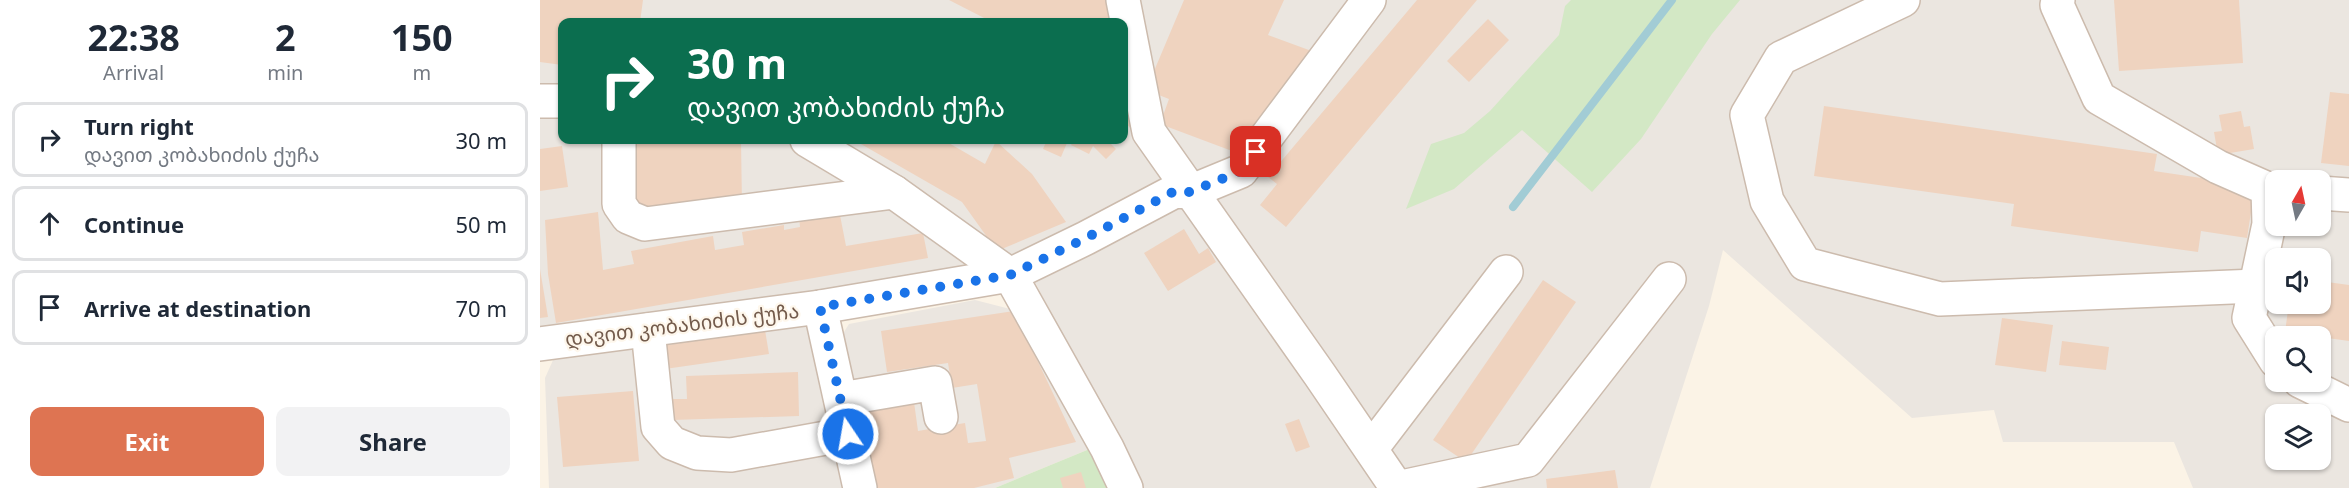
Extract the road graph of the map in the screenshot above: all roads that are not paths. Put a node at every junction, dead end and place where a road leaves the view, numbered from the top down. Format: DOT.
graph roads {
  1 [pos="1123,0"];
  2 [pos="1369,0"];
  3 [pos="1904,0"];
  4 [pos="2058,0"];
  5 [pos="1127,18"];
  6 [pos="1128,25"];
  7 [pos="558,100"];
  8 [pos="540,102"];
  9 [pos="619,144"];
  10 [pos="814,144"];
  11 [pos="2265,186"];
  12 [pos="894,192"];
  13 [pos="1190,192"];
  14 [pos="2331,194"];
  15 [pos="2349,195"];
  16 [pos="2267,236"];
  17 [pos="1506,272"];
  18 [pos="1010,275"];
  19 [pos="1669,279"];
  20 [pos="2256,286"];
  21 [pos="820,307"];
  22 [pos="648,330"];
  23 [pos="2265,343"];
  24 [pos="540,344"];
  25 [pos="2322,392"];
  26 [pos="841,399"];
  27 [pos="2349,405"];
  28 [pos="941,417"];
  29 [pos="848,434"];
  30 [pos="1371,448"];
  31 [pos="860,488"];
  32 [pos="1126,488"];
  33 [pos="1397,488"];
  1 -- 5 [label="street"];
  2 -- 13 [label="street, დავით კობახიძის ქუჩა"];
  3 -- 20 [label="street"];
  4 -- 11 [label="street"];
  6 -- 13 [label="street"];
  7 -- 8 [label="street"];
  9 -- 12 [label="street"];
  10 -- 12 [label="street"];
  12 -- 18 [label="street"];
  13 -- 18 [label="street, დავით კობახიძის ქუჩა"];
  13 -- 30 [label="street"];
  14 -- 15 [label="street"];
  16 -- 20 [label="street"];
  17 -- 30 [label="street"];
  18 -- 21 [label="street, დავით კობახიძის ქუჩა"];
  18 -- 32 [label="street"];
  19 -- 33 [label="street"];
  20 -- 23 [label="street"];
  21 -- 22 [label="street, დავით კობახიძის ქუჩა"];
  21 -- 26 [label="street"];
  22 -- 24 [label="street, დავით კობახიძის ქუჩა"];
  22 -- 29 [label="street"];
  25 -- 27 [label="street"];
  26 -- 28 [label="street"];
  26 -- 29 [label="street"];
  29 -- 31 [label="street"];
  30 -- 33 [label="street"];
}
